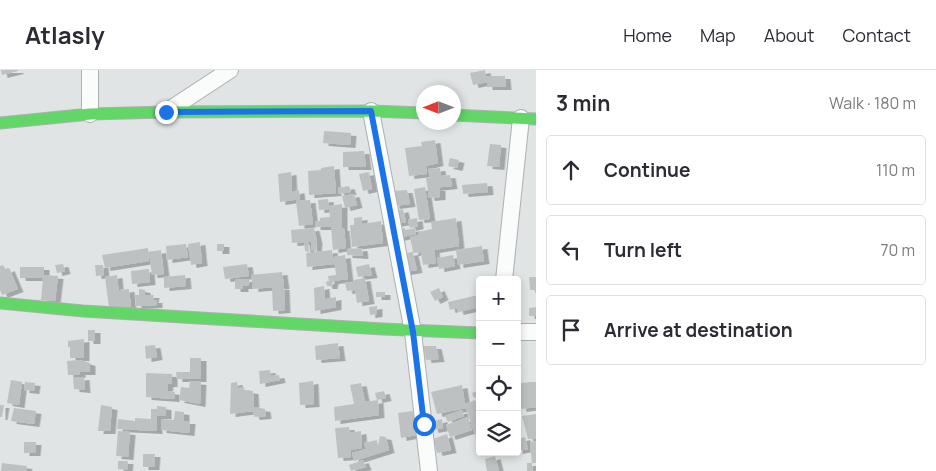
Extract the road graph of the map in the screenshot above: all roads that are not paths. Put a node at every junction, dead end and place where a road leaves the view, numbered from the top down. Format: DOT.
graph roads {
  1 [pos="90,70"];
  2 [pos="230,70"];
  3 [pos="371,111"];
  4 [pos="166,112"];
  5 [pos="416,113"];
  6 [pos="90,114"];
  7 [pos="461,115"];
  8 [pos="528,119"];
  9 [pos="0,123"];
  10 [pos="505,276"];
  11 [pos="0,303"];
  12 [pos="413,332"];
  13 [pos="476,332"];
  14 [pos="521,332"];
  15 [pos="536,332"];
  16 [pos="429,471"];
  1 -- 6 [label="street"];
  2 -- 4 [label="street"];
  3 -- 4 [label="street"];
  3 -- 5 [label="street"];
  3 -- 12 [label="street"];
  4 -- 6 [label="street"];
  6 -- 9 [label="street"];
  7 -- 8 [label="street"];
  8 -- 10 [label="street"];
  11 -- 12 [label="street"];
  12 -- 13 [label="street"];
  12 -- 16 [label="street"];
  14 -- 15 [label="street"];
}
